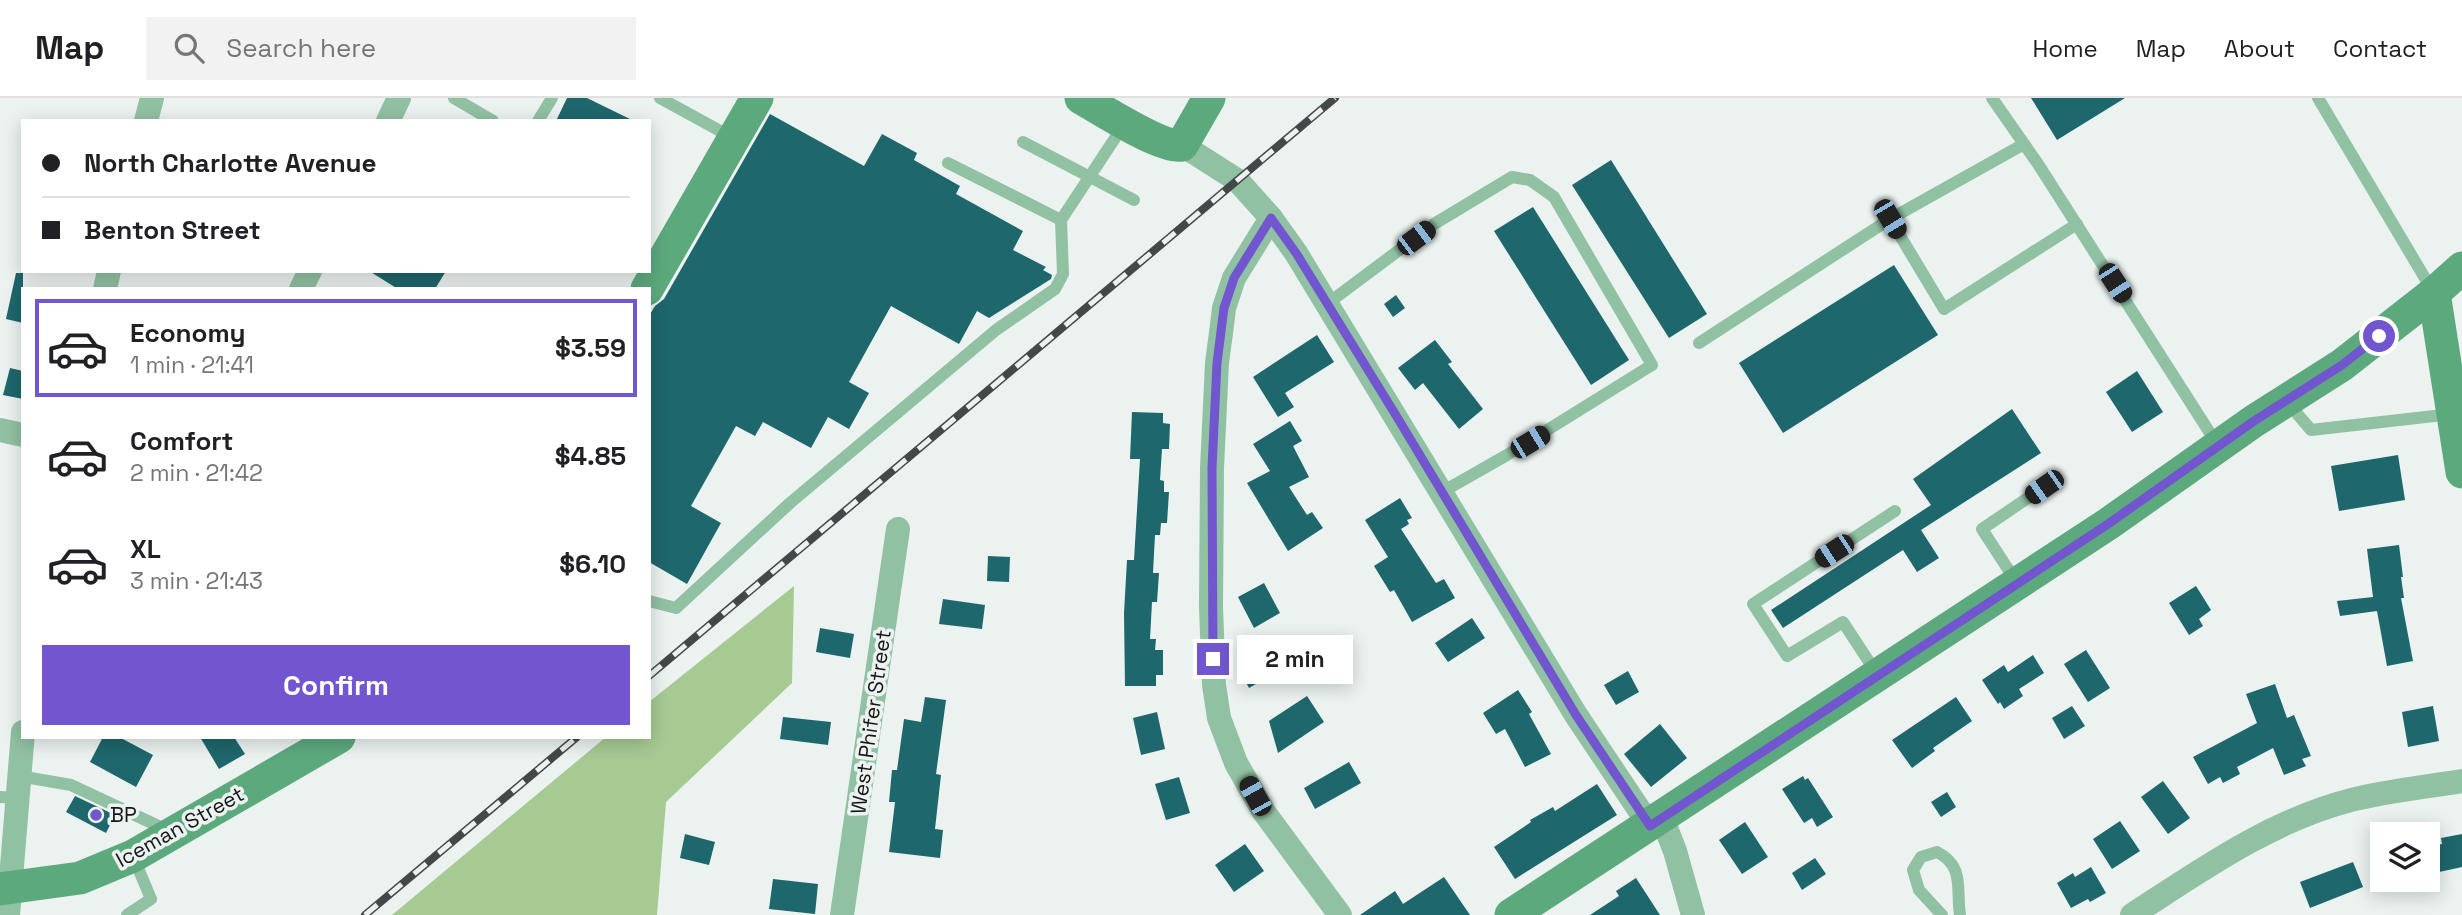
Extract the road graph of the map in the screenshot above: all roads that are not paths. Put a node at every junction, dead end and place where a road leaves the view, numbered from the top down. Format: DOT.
graph roads {
  1 [pos="152,98"];
  2 [pos="399,98"];
  3 [pos="454,98"];
  4 [pos="552,98"];
  5 [pos="660,98"];
  6 [pos="757,98"];
  7 [pos="1081,98"];
  8 [pos="1209,98"];
  9 [pos="1992,98"];
  10 [pos="2318,98"];
  11 [pos="147,119"];
  12 [pos="389,119"];
  13 [pos="490,119"];
  14 [pos="539,119"];
  15 [pos="1125,122"];
  16 [pos="734,138"];
  17 [pos="1023,142"];
  18 [pos="2024,144"];
  19 [pos="1182,145"];
  20 [pos="948,163"];
  21 [pos="1090,177"];
  22 [pos="1134,201"];
  23 [pos="1271,218"];
  24 [pos="1890,219"];
  25 [pos="1061,220"];
  26 [pos="2077,224"];
  27 [pos="2462,268"];
  28 [pos="649,287"];
  29 [pos="2434,293"];
  30 [pos="1327,304"];
  31 [pos="1699,343"];
  32 [pos="2286,401"];
  33 [pos="2452,414"];
  34 [pos="0,430"];
  35 [pos="21,435"];
  36 [pos="2219,446"];
  37 [pos="2462,472"];
  38 [pos="2044,487"];
  39 [pos="1441,492"];
  40 [pos="1895,511"];
  41 [pos="898,529"];
  42 [pos="2017,583"];
  43 [pos="651,602"];
  44 [pos="1877,675"];
  45 [pos="22,739"];
  46 [pos="336,739"];
  47 [pos="2462,781"];
  48 [pos="12,791"];
  49 [pos="1656,822"];
  50 [pos="173,833"];
  51 [pos="133,856"];
  52 [pos="6,897"];
  53 [pos="127,915"];
  54 [pos="842,915"];
  55 [pos="1340,915"];
  56 [pos="1511,915"];
  57 [pos="1693,915"];
  58 [pos="1942,915"];
  59 [pos="1960,915"];
  60 [pos="2132,915"];
  1 -- 11 [label="street"];
  2 -- 12 [label="street"];
  3 -- 13 [label="lane"];
  4 -- 14 [label="lane"];
  5 -- 16 [label="lane"];
  6 -- 16 [label="main road"];
  7 -- 15 [label="main road"];
  8 -- 19 [label="main road"];
  9 -- 18 [label="lane"];
  10 -- 29 [label="lane"];
  15 -- 19 [label="main road"];
  15 -- 21 [label="lane"];
  16 -- 28 [label="main road"];
  17 -- 21 [label="lane"];
  18 -- 24 [label="lane"];
  18 -- 26 [label="lane"];
  19 -- 23 [label="street"];
  20 -- 25 [label="lane"];
  21 -- 22 [label="lane"];
  21 -- 25 [label="lane"];
  23 -- 30 [label="street"];
  23 -- 55 [label="street"];
  24 -- 26 [label="lane"];
  24 -- 31 [label="lane"];
  25 -- 43 [label="lane"];
  26 -- 36 [label="lane"];
  27 -- 29 [label="main road"];
  29 -- 32 [label="main road"];
  29 -- 33 [label="main road"];
  30 -- 39 [label="street"];
  30 -- 39 [label="lane"];
  32 -- 33 [label="lane"];
  32 -- 36 [label="main road"];
  33 -- 37 [label="main road"];
  34 -- 35 [label="street"];
  36 -- 42 [label="main road"];
  38 -- 42 [label="lane"];
  39 -- 49 [label="street"];
  40 -- 44 [label="lane"];
  41 -- 54 [label="street, West Phifer Street"];
  42 -- 44 [label="main road"];
  44 -- 49 [label="main road"];
  45 -- 48 [label="street"];
  46 -- 50 [label="main road, Iceman Street"];
  47 -- 60 [label="street"];
  48 -- 50 [label="lane"];
  48 -- 52 [label="street"];
  49 -- 56 [label="main road"];
  49 -- 57 [label="street"];
  50 -- 51 [label="main road, Iceman Street"];
  51 -- 52 [label="main road, Iceman Street"];
  51 -- 53 [label="lane"];
  58 -- 59 [label="lane"];
}
